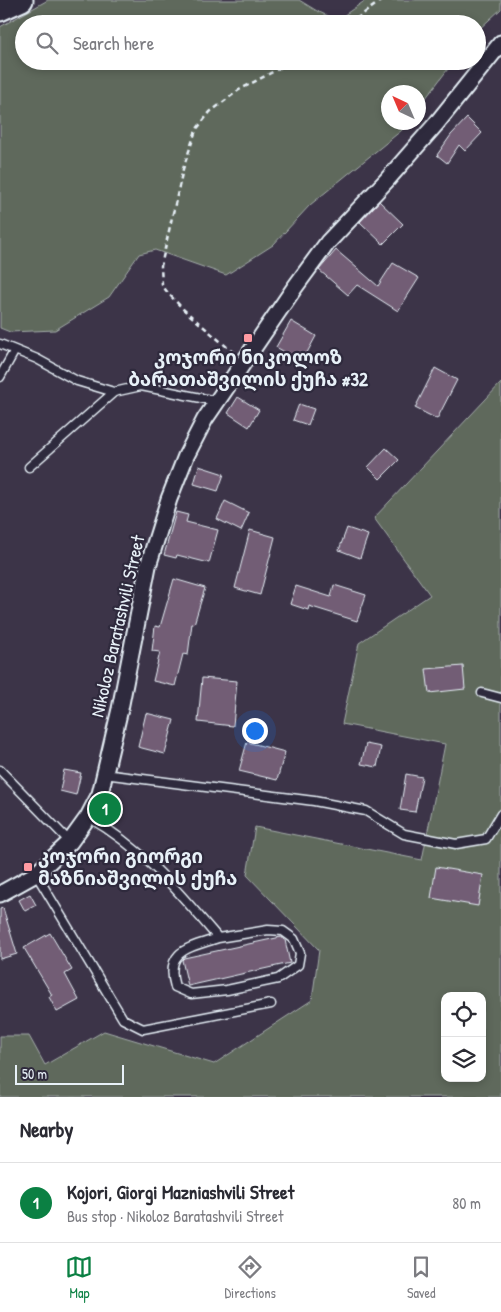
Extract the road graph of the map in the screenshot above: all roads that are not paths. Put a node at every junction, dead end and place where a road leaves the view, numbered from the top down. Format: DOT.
graph roads {
  1 [pos="22,0"];
  2 [pos="0,10"];
  3 [pos="501,43"];
  4 [pos="486,62"];
  5 [pos="479,70"];
  6 [pos="0,344"];
  7 [pos="14,350"];
  8 [pos="0,377"];
  9 [pos="114,392"];
  10 [pos="216,402"];
  11 [pos="29,467"];
  12 [pos="482,694"];
  13 [pos="501,698"];
  14 [pos="0,770"];
  15 [pos="104,774"];
  16 [pos="501,814"];
  17 [pos="88,817"];
  18 [pos="70,842"];
  19 [pos="36,874"];
  20 [pos="0,894"];
  21 [pos="218,938"];
  22 [pos="271,1004"];
  1 -- 2 [label="main road"];
  3 -- 4 [label="street, Nikoloz Baratashvili Street"];
  5 -- 10 [label="street, Nikoloz Baratashvili Street"];
  6 -- 7 [label="lane"];
  7 -- 8 [label="lane"];
  7 -- 9 [label="lane"];
  9 -- 10 [label="lane"];
  9 -- 11 [label="lane"];
  10 -- 15 [label="street, Nikoloz Baratashvili Street"];
  12 -- 13 [label="lane"];
  14 -- 18 [label="lane"];
  15 -- 16 [label="lane"];
  15 -- 17 [label="street, Nikoloz Baratashvili Street"];
  17 -- 18 [label="street, Nikoloz Baratashvili Street"];
  17 -- 21 [label="lane"];
  18 -- 19 [label="street, Nikoloz Baratashvili Street"];
  19 -- 20 [label="street, Nikoloz Baratashvili Street"];
  19 -- 22 [label="lane"];
  21 -- 21 [label="lane"];
}
